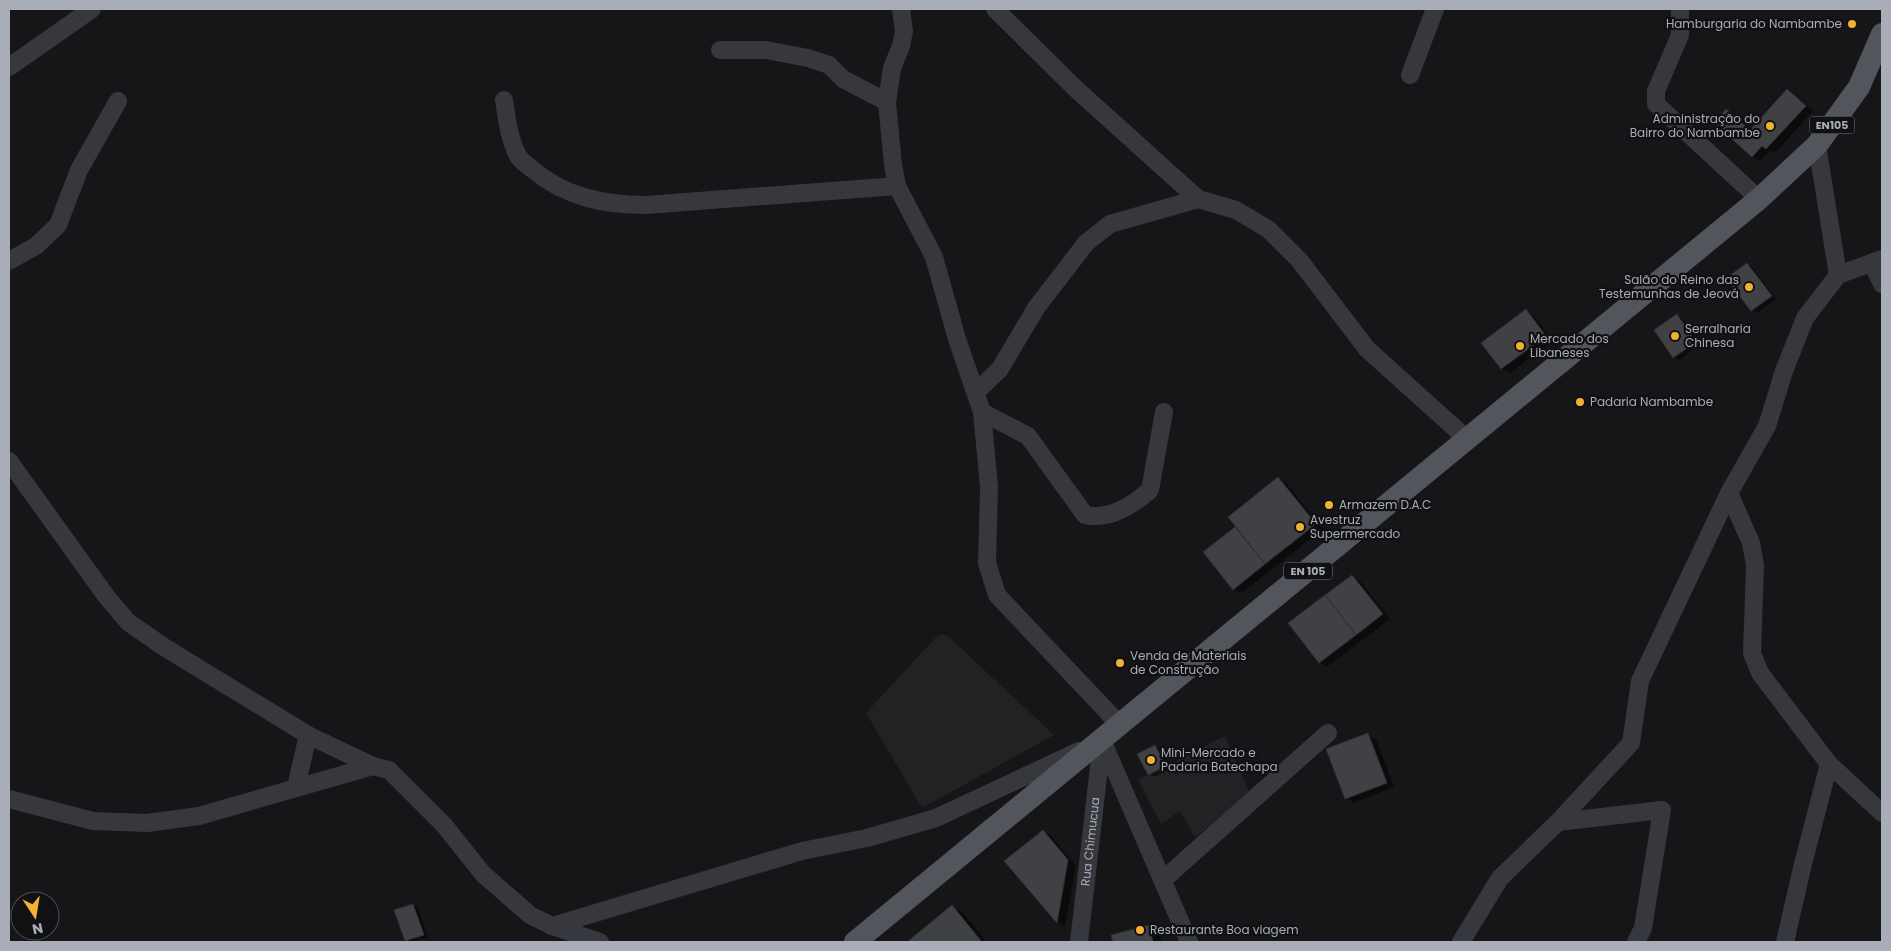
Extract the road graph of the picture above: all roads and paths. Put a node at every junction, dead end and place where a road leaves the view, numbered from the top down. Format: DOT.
graph roads {
  1 [pos="92,9"];
  2 [pos="901,9"];
  3 [pos="994,9"];
  4 [pos="1435,9"];
  5 [pos="1680,9"];
  6 [pos="1882,34"];
  7 [pos="720,50"];
  8 [pos="9,67"];
  9 [pos="1410,75"];
  10 [pos="504,100"];
  11 [pos="118,101"];
  12 [pos="887,102"];
  13 [pos="1817,145"];
  14 [pos="897,186"];
  15 [pos="1198,199"];
  16 [pos="1760,199"];
  17 [pos="9,261"];
  18 [pos="1877,261"];
  19 [pos="1838,275"];
  20 [pos="1882,284"];
  21 [pos="976,392"];
  22 [pos="982,412"];
  23 [pos="1164,412"];
  24 [pos="1467,439"];
  25 [pos="9,461"];
  26 [pos="1729,493"];
  27 [pos="1120,725"];
  28 [pos="1328,733"];
  29 [pos="308,735"];
  30 [pos="1102,740"];
  31 [pos="1829,764"];
  32 [pos="372,766"];
  33 [pos="296,786"];
  34 [pos="9,799"];
  35 [pos="1882,813"];
  36 [pos="1558,822"];
  37 [pos="1164,879"];
  38 [pos="552,926"];
  39 [pos="600,942"];
  40 [pos="855,942"];
  41 [pos="1079,942"];
  42 [pos="1189,942"];
  43 [pos="1461,942"];
  44 [pos="1636,942"];
  45 [pos="1785,942"];
  1 -- 8 [label="street"];
  2 -- 12 [label="street"];
  3 -- 15 [label="street"];
  4 -- 9 [label="street"];
  5 -- 16 [label="street"];
  6 -- 13 [label="main road, EN105"];
  7 -- 12 [label="street"];
  10 -- 14 [label="street"];
  11 -- 17 [label="street"];
  12 -- 14 [label="street"];
  13 -- 16 [label="main road, EN105"];
  13 -- 19 [label="street"];
  14 -- 21 [label="street"];
  15 -- 21 [label="street"];
  15 -- 24 [label="street"];
  16 -- 24 [label="main road, EN 105"];
  18 -- 19 [label="street"];
  18 -- 20 [label="street"];
  19 -- 26 [label="street"];
  21 -- 22 [label="street"];
  22 -- 23 [label="street"];
  22 -- 27 [label="street"];
  24 -- 27 [label="main road, EN 105"];
  25 -- 29 [label="street"];
  26 -- 31 [label="street"];
  26 -- 36 [label="street"];
  27 -- 30 [label="main road, EN 105"];
  28 -- 37 [label="street"];
  29 -- 32 [label="street"];
  29 -- 33 [label="street"];
  30 -- 37 [label="street"];
  30 -- 38 [label="street"];
  30 -- 40 [label="main road, EN 105"];
  30 -- 41 [label="street, Rua Chimucua"];
  31 -- 35 [label="street"];
  31 -- 45 [label="street"];
  32 -- 33 [label="street"];
  32 -- 38 [label="street"];
  33 -- 34 [label="street"];
  36 -- 43 [label="street"];
  36 -- 44 [label="street"];
  37 -- 42 [label="street"];
  38 -- 39 [label="street"];
}
